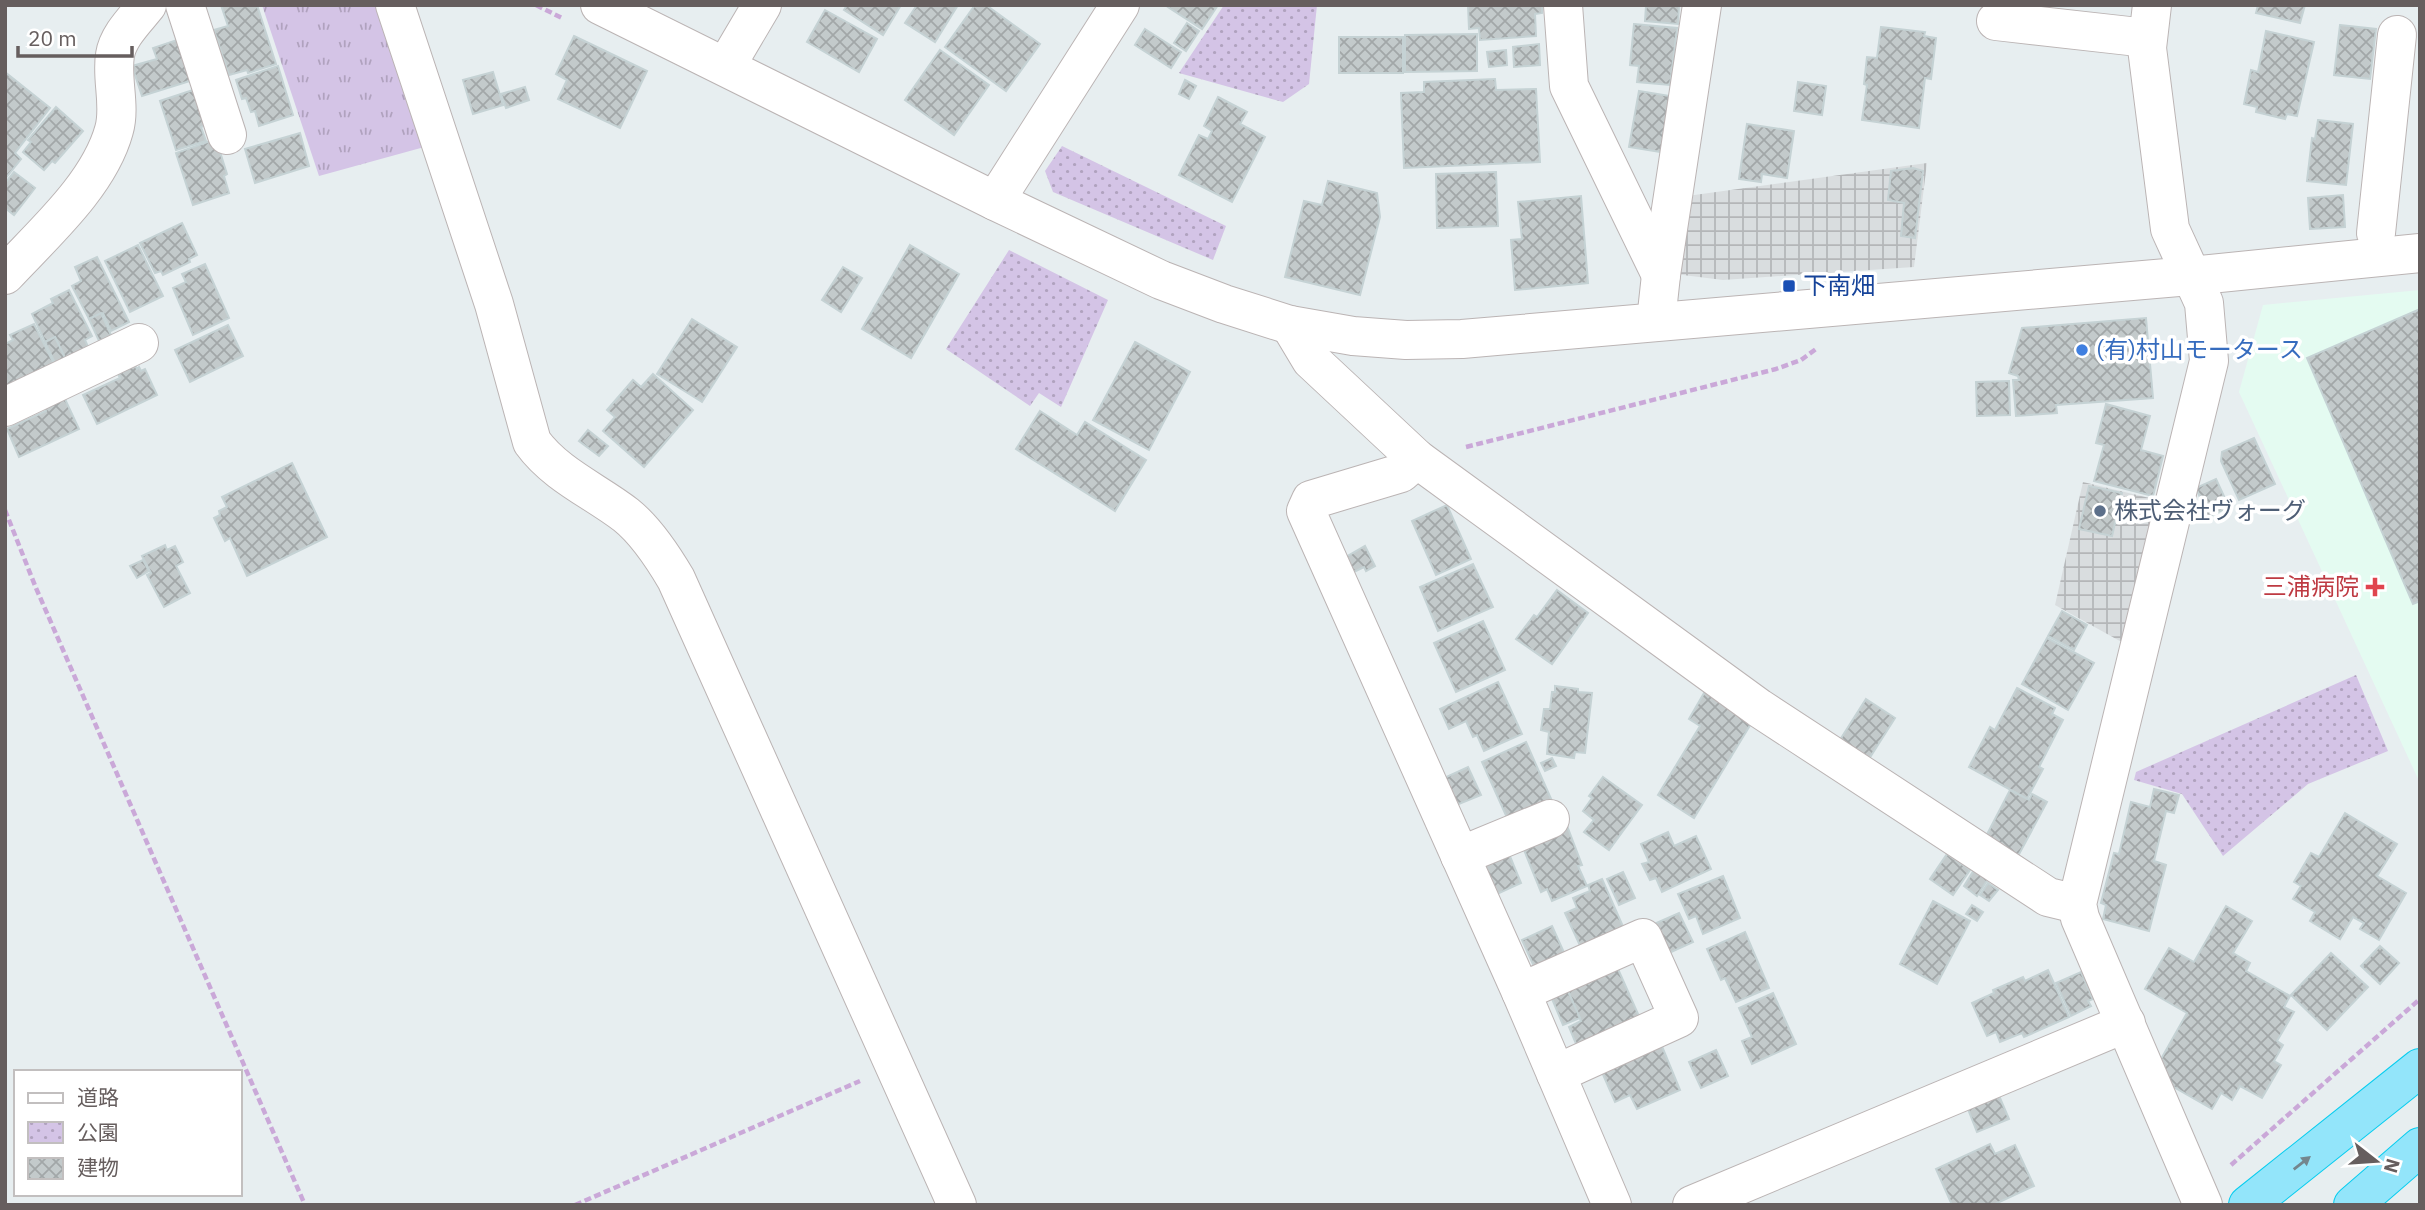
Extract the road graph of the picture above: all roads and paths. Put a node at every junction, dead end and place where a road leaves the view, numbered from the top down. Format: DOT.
graph roads {
  1 [pos="146,5"];
  2 [pos="185,5"];
  3 [pos="395,5"];
  4 [pos="536,5"];
  5 [pos="762,5"];
  6 [pos="1120,5"];
  7 [pos="1563,5"];
  8 [pos="1702,5"];
  9 [pos="602,12"];
  10 [pos="1996,21"];
  11 [pos="2150,22"];
  12 [pos="2397,35"];
  13 [pos="726,66"];
  14 [pos="228,135"];
  15 [pos="995,201"];
  16 [pos="2376,233"];
  17 [pos="2420,253"];
  18 [pos="5,275"];
  19 [pos="1661,275"];
  20 [pos="2190,276"];
  21 [pos="1656,321"];
  22 [pos="1290,325"];
  23 [pos="139,343"];
  24 [pos="1821,345"];
  25 [pos="5,407"];
  26 [pos="1417,459"];
  27 [pos="5,510"];
  28 [pos="1550,818"];
  29 [pos="1460,856"];
  30 [pos="2077,904"];
  31 [pos="1521,992"];
  32 [pos="2420,999"];
  33 [pos="2126,1023"];
  34 [pos="893,1066"];
  35 [pos="2420,1068"];
  36 [pos="1556,1074"];
  37 [pos="2420,1147"];
  38 [pos="2201,1199"];
  39 [pos="305,1205"];
  40 [pos="575,1205"];
  41 [pos="957,1205"];
  42 [pos="1612,1205"];
  43 [pos="1692,1205"];
  44 [pos="2248,1205"];
  45 [pos="2353,1205"];
  1 -- 18 [label="street"];
  2 -- 14 [label="street"];
  3 -- 34 [label="street"];
  4 -- 9 [label="path"];
  5 -- 13 [label="street"];
  6 -- 15 [label="street"];
  7 -- 19 [label="street"];
  8 -- 19 [label="street"];
  9 -- 13 [label="street"];
  10 -- 11 [label="street"];
  11 -- 20 [label="street"];
  12 -- 16 [label="street"];
  13 -- 15 [label="street"];
  15 -- 22 [label="street"];
  17 -- 20 [label="street"];
  19 -- 21 [label="street"];
  20 -- 21 [label="street"];
  20 -- 30 [label="street"];
  21 -- 22 [label="street"];
  22 -- 26 [label="street"];
  23 -- 25 [label="street"];
  24 -- 26 [label="path"];
  26 -- 29 [label="street"];
  26 -- 30 [label="street"];
  27 -- 39 [label="path"];
  28 -- 29 [label="street"];
  29 -- 31 [label="street"];
  30 -- 33 [label="street"];
  31 -- 36 [label="street"];
  31 -- 36 [label="street"];
  32 -- 38 [label="path"];
  33 -- 38 [label="street"];
  33 -- 43 [label="street"];
  34 -- 40 [label="path"];
  34 -- 41 [label="street"];
  44 -- 35 [label="highway, one-way"];
  36 -- 42 [label="street"];
  37 -- 45 [label="highway"];
}
